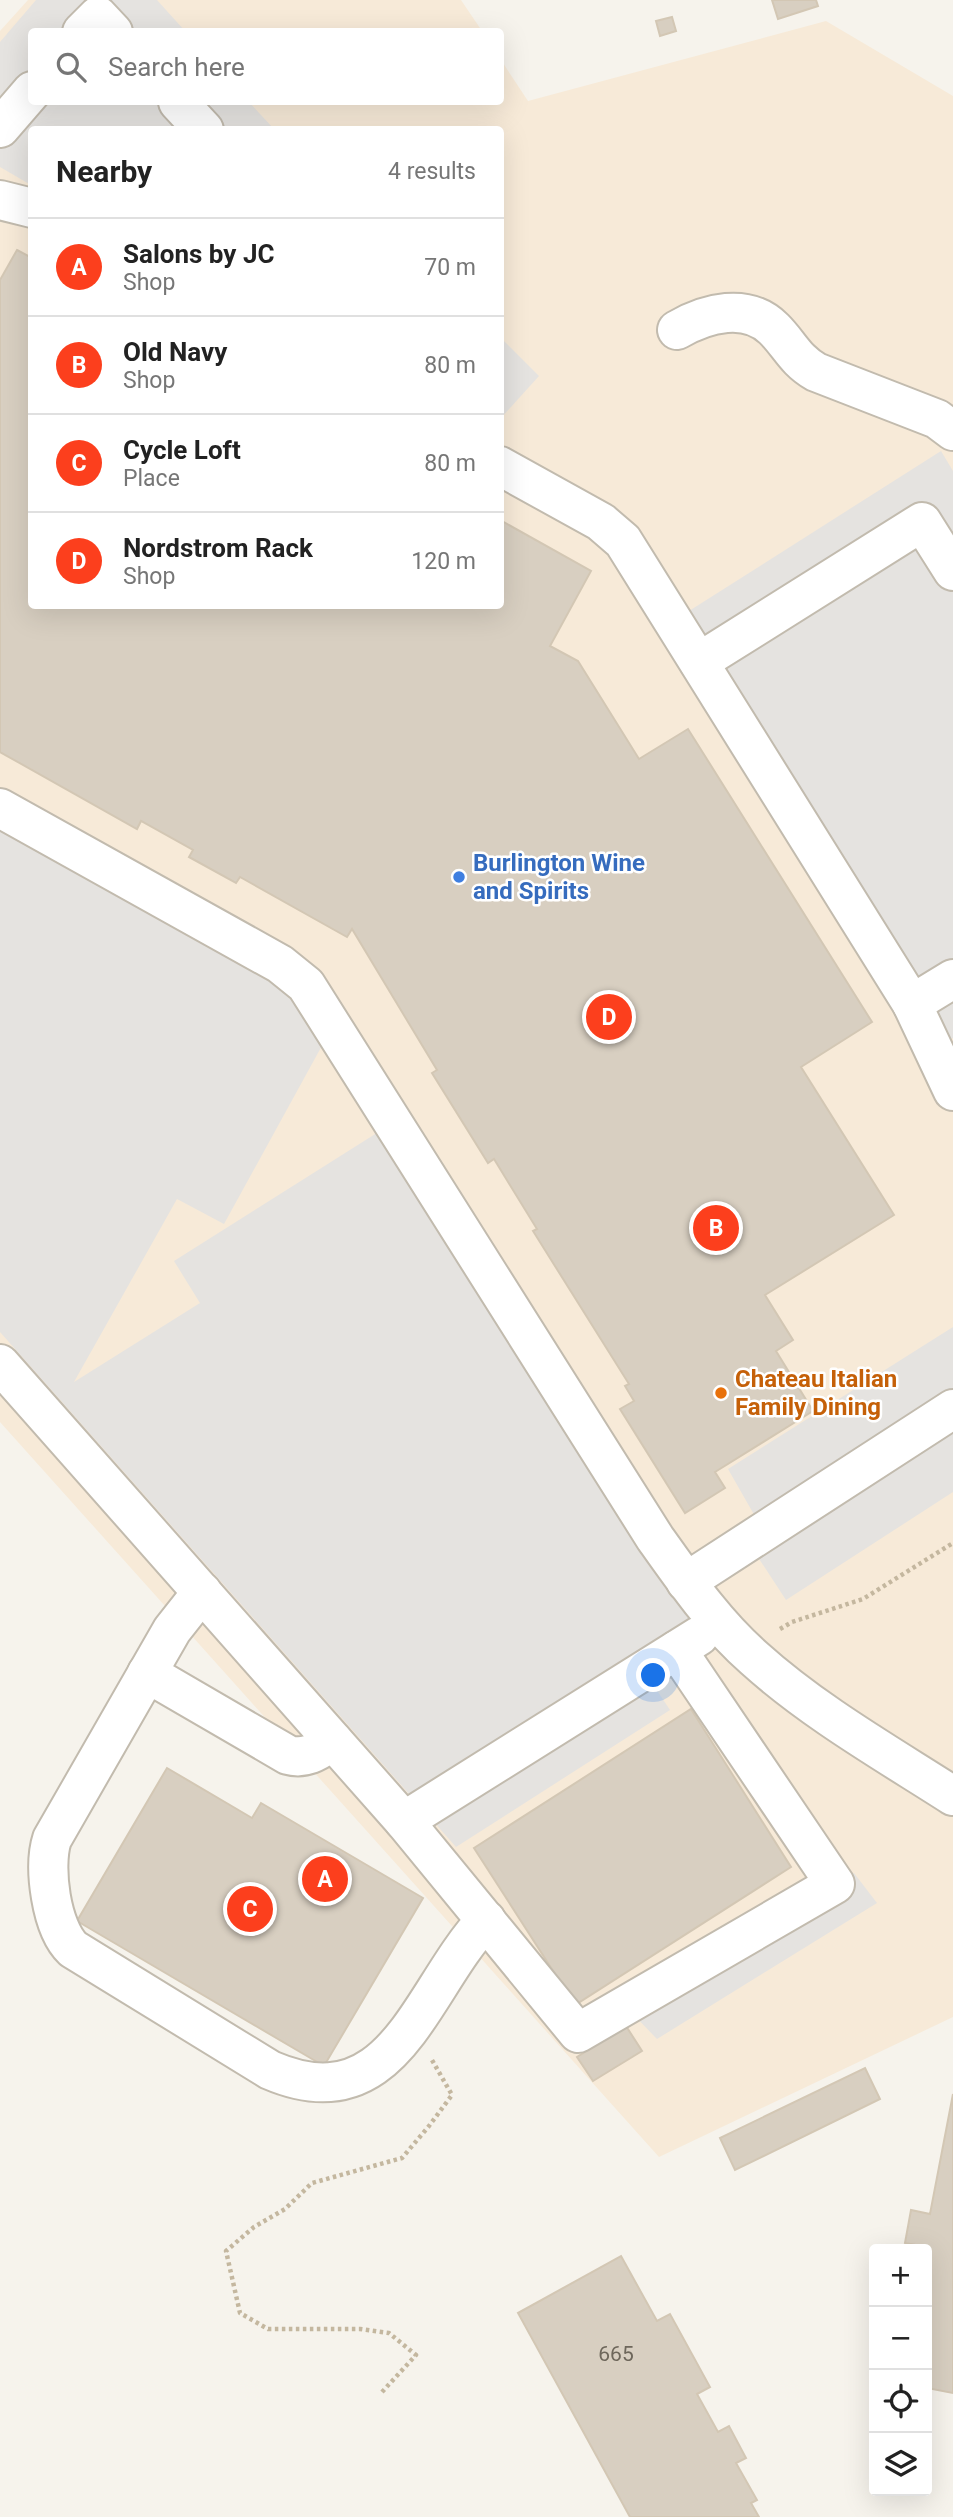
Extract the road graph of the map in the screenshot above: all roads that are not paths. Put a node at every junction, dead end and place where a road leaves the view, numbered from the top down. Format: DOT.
graph roads {
  1 [pos="86,28"];
  2 [pos="110,28"];
  3 [pos="28,96"];
  4 [pos="181,105"];
  5 [pos="200,126"];
  6 [pos="0,128"];
  7 [pos="0,200"];
  8 [pos="28,207"];
  9 [pos="677,330"];
  10 [pos="953,431"];
  11 [pos="504,468"];
  12 [pos="953,570"];
  13 [pos="699,662"];
  14 [pos="0,808"];
  15 [pos="953,979"];
  16 [pos="912,1004"];
  17 [pos="953,1091"];
  18 [pos="0,1364"];
  19 [pos="953,1409"];
  20 [pos="686,1582"];
  21 [pos="202,1592"];
  22 [pos="720,1623"];
  23 [pos="677,1650"];
  24 [pos="147,1673"];
  25 [pos="333,1741"];
  26 [pos="953,1796"];
  27 [pos="404,1821"];
  28 [pos="486,1920"];
  1 -- 2 [label="lane"];
  3 -- 6 [label="lane"];
  4 -- 5 [label="lane"];
  7 -- 8 [label="lane"];
  9 -- 10 [label="lane"];
  11 -- 13 [label="lane"];
  12 -- 13 [label="lane"];
  13 -- 16 [label="lane"];
  14 -- 20 [label="lane"];
  15 -- 16 [label="lane"];
  16 -- 17 [label="lane"];
  18 -- 21 [label="lane"];
  19 -- 20 [label="lane"];
  20 -- 22 [label="lane"];
  21 -- 24 [label="lane"];
  21 -- 25 [label="lane"];
  22 -- 23 [label="lane"];
  22 -- 26 [label="lane"];
  23 -- 27 [label="lane"];
  23 -- 28 [label="lane"];
  24 -- 25 [label="lane"];
  24 -- 28 [label="lane"];
  25 -- 27 [label="lane"];
  27 -- 28 [label="lane"];
}
